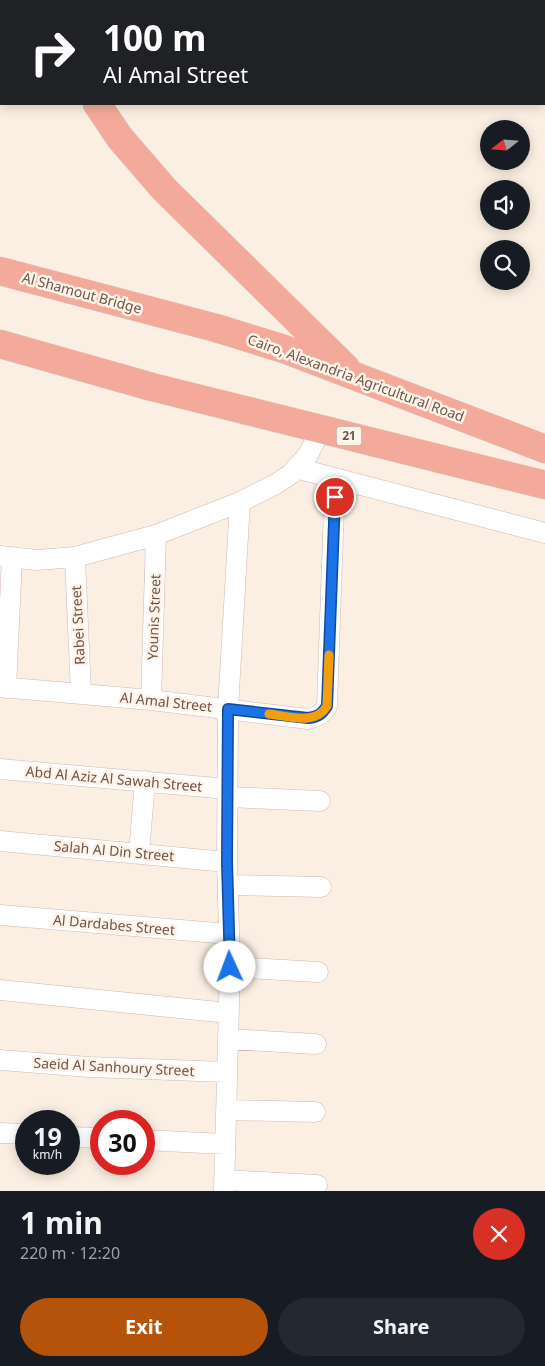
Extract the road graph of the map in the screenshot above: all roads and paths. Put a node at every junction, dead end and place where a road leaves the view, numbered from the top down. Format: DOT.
graph roads {
  1 [pos="98,105"];
  2 [pos="0,272"];
  3 [pos="164,315"];
  4 [pos="0,344"];
  5 [pos="352,374"];
  6 [pos="321,430"];
  7 [pos="545,449"];
  8 [pos="296,468"];
  9 [pos="335,478"];
  10 [pos="545,485"];
  11 [pos="240,502"];
  12 [pos="545,533"];
  13 [pos="156,535"];
  14 [pos="6,557"];
  15 [pos="75,557"];
  16 [pos="3,687"];
  17 [pos="81,694"];
  18 [pos="151,700"];
  19 [pos="228,709"];
  20 [pos="0,769"];
  21 [pos="145,781"];
  22 [pos="228,793"];
  23 [pos="320,801"];
  24 [pos="0,841"];
  25 [pos="139,853"];
  26 [pos="227,862"];
  27 [pos="228,885"];
  28 [pos="321,887"];
  29 [pos="0,915"];
  30 [pos="229,934"];
  31 [pos="230,967"];
  32 [pos="318,972"];
  33 [pos="0,990"];
  34 [pos="228,1012"];
  35 [pos="228,1038"];
  36 [pos="316,1044"];
  37 [pos="0,1060"];
  38 [pos="227,1072"];
  39 [pos="227,1110"];
  40 [pos="316,1112"];
  41 [pos="0,1133"];
  42 [pos="15,1134"];
  43 [pos="155,1141"];
  44 [pos="225,1144"];
  45 [pos="317,1185"];
  46 [pos="224,1186"];
  1 -- 5 [label="highway"];
  2 -- 3 [label="highway, Al Shamout Bridge"];
  3 -- 5 [label="highway, Cairo, Alexandria Agricultural Road"];
  4 -- 6 [label="highway, 21"];
  5 -- 7 [label="highway, Cairo, Alexandria Agricultural Road"];
  6 -- 8 [label="street"];
  6 -- 10 [label="highway, 21"];
  8 -- 9 [label="street"];
  8 -- 11 [label="street"];
  9 -- 12 [label="street"];
  9 -- 19 [label="street, Al Amal Street"];
  11 -- 13 [label="street"];
  11 -- 19 [label="street"];
  13 -- 15 [label="street"];
  13 -- 18 [label="street, Younis Street"];
  14 -- 15 [label="street"];
  14 -- 16 [label="street"];
  15 -- 17 [label="street, Rabei Street"];
  16 -- 17 [label="street, Al Amal Street"];
  17 -- 18 [label="street, Al Amal Street"];
  18 -- 19 [label="street, Al Amal Street"];
  19 -- 22 [label="street"];
  20 -- 21 [label="street, Abd Al Aziz Al Sawah Street"];
  21 -- 22 [label="street, Abd Al Aziz Al Sawah Street"];
  21 -- 25 [label="street"];
  22 -- 23 [label="street, Abd Al Aziz Al Sawah Street"];
  22 -- 26 [label="street"];
  24 -- 25 [label="street, Salah Al Din Street"];
  25 -- 26 [label="street, Salah Al Din Street"];
  26 -- 27 [label="street"];
  27 -- 28 [label="street"];
  27 -- 30 [label="street"];
  29 -- 30 [label="street, Al Dardabes Street"];
  30 -- 31 [label="street"];
  31 -- 32 [label="street"];
  31 -- 34 [label="street"];
  33 -- 34 [label="street"];
  34 -- 35 [label="street"];
  35 -- 36 [label="street"];
  35 -- 38 [label="street"];
  37 -- 38 [label="street, Saeid Al Sanhoury Street"];
  38 -- 39 [label="street"];
  39 -- 40 [label="street"];
  39 -- 44 [label="street"];
  41 -- 42 [label="street"];
  43 -- 44 [label="street"];
  44 -- 46 [label="street"];
  45 -- 46 [label="street"];
}
